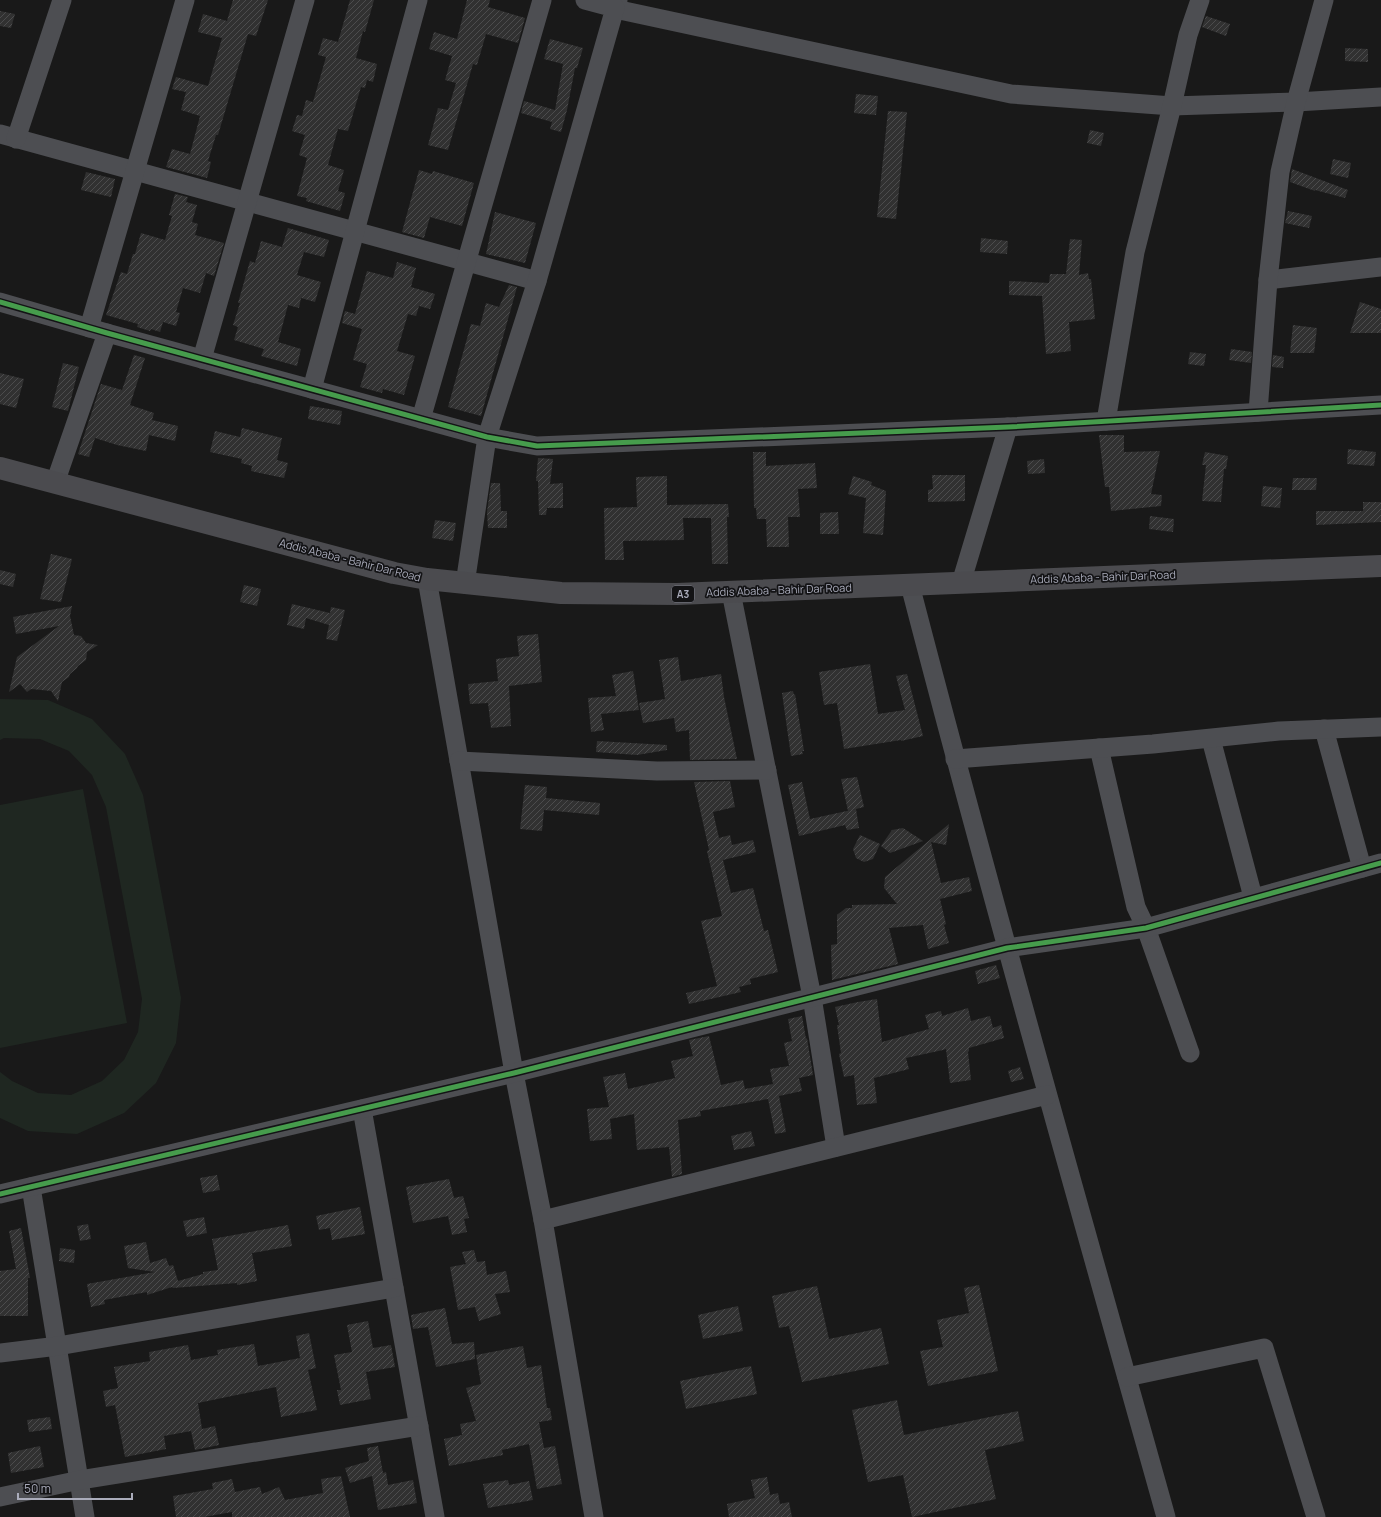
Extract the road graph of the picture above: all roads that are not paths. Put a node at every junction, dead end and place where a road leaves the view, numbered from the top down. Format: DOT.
graph roads {
  1 [pos="62,0"];
  2 [pos="185,0"];
  3 [pos="305,0"];
  4 [pos="418,0"];
  5 [pos="542,0"];
  6 [pos="585,0"];
  7 [pos="618,0"];
  8 [pos="1200,0"];
  9 [pos="1324,0"];
  10 [pos="1381,97"];
  11 [pos="1296,102"];
  12 [pos="1172,106"];
  13 [pos="8,136"];
  14 [pos="135,171"];
  15 [pos="247,202"];
  16 [pos="355,231"];
  17 [pos="466,262"];
  18 [pos="1381,267"];
  19 [pos="1268,280"];
  20 [pos="537,281"];
  21 [pos="0,302"];
  22 [pos="98,331"];
  23 [pos="202,359"];
  24 [pos="312,389"];
  25 [pos="1381,405"];
  26 [pos="1258,412"];
  27 [pos="421,419"];
  28 [pos="1106,421"];
  29 [pos="1008,427"];
  30 [pos="487,437"];
  31 [pos="0,468"];
  32 [pos="54,483"];
  33 [pos="1381,566"];
  34 [pos="427,579"];
  35 [pos="961,583"];
  36 [pos="466,584"];
  37 [pos="910,585"];
  38 [pos="731,592"];
  39 [pos="1381,727"];
  40 [pos="1324,730"];
  41 [pos="1211,738"];
  42 [pos="1100,748"];
  43 [pos="955,759"];
  44 [pos="459,761"];
  45 [pos="767,770"];
  46 [pos="1381,863"];
  47 [pos="1362,868"];
  48 [pos="1254,897"];
  49 [pos="1146,928"];
  50 [pos="1007,948"];
  51 [pos="812,997"];
  52 [pos="1190,1053"];
  53 [pos="514,1073"];
  54 [pos="1047,1095"];
  55 [pos="362,1109"];
  56 [pos="836,1147"];
  57 [pos="31,1187"];
  58 [pos="0,1194"];
  59 [pos="543,1220"];
  60 [pos="394,1288"];
  61 [pos="58,1346"];
  62 [pos="0,1354"];
  63 [pos="1127,1377"];
  64 [pos="419,1426"];
  65 [pos="80,1480"];
  66 [pos="0,1496"];
  67 [pos="85,1517"];
  68 [pos="435,1517"];
  69 [pos="594,1517"];
  70 [pos="1166,1517"];
  71 [pos="1316,1517"];
  1 -- 13 [label="street"];
  2 -- 14 [label="street"];
  3 -- 15 [label="street"];
  4 -- 16 [label="street"];
  5 -- 17 [label="street"];
  6 -- 20 [label="street"];
  7 -- 12 [label="street"];
  8 -- 12 [label="street"];
  9 -- 11 [label="street"];
  10 -- 11 [label="street"];
  11 -- 12 [label="street"];
  11 -- 19 [label="street"];
  12 -- 28 [label="street"];
  13 -- 14 [label="street"];
  14 -- 15 [label="street"];
  14 -- 22 [label="street"];
  15 -- 16 [label="street"];
  15 -- 23 [label="street"];
  16 -- 17 [label="street"];
  16 -- 24 [label="street"];
  17 -- 20 [label="street"];
  17 -- 27 [label="street"];
  18 -- 19 [label="street"];
  19 -- 26 [label="street"];
  20 -- 30 [label="street"];
  21 -- 22 [label="street"];
  22 -- 23 [label="street"];
  22 -- 32 [label="street"];
  23 -- 24 [label="street"];
  24 -- 27 [label="street"];
  25 -- 26 [label="street"];
  26 -- 28 [label="street"];
  27 -- 30 [label="street"];
  28 -- 29 [label="street"];
  29 -- 30 [label="street"];
  29 -- 35 [label="street"];
  30 -- 36 [label="street"];
  31 -- 32 [label="highway, Addis Ababa - Bahir Dar Road / A3"];
  32 -- 34 [label="highway, Addis Ababa - Bahir Dar Road / A3"];
  33 -- 35 [label="highway, Addis Ababa - Bahir Dar Road / A3"];
  34 -- 36 [label="highway, Addis Ababa - Bahir Dar Road / A3"];
  34 -- 44 [label="street"];
  35 -- 37 [label="highway, Addis Ababa - Bahir Dar Road / A3"];
  36 -- 38 [label="highway, Addis Ababa - Bahir Dar Road / A3"];
  37 -- 38 [label="highway, Addis Ababa - Bahir Dar Road / A3"];
  37 -- 43 [label="street"];
  38 -- 45 [label="street"];
  39 -- 40 [label="street"];
  40 -- 41 [label="street"];
  40 -- 47 [label="street"];
  41 -- 42 [label="street"];
  41 -- 48 [label="street"];
  42 -- 43 [label="street"];
  42 -- 49 [label="street"];
  43 -- 50 [label="street"];
  44 -- 45 [label="street"];
  44 -- 53 [label="street"];
  45 -- 51 [label="street"];
  46 -- 47 [label="street"];
  47 -- 48 [label="street"];
  48 -- 49 [label="street"];
  49 -- 50 [label="street"];
  49 -- 52 [label="street"];
  50 -- 51 [label="street"];
  50 -- 54 [label="street"];
  51 -- 53 [label="street"];
  51 -- 56 [label="street"];
  53 -- 55 [label="street"];
  53 -- 59 [label="street"];
  54 -- 56 [label="street"];
  54 -- 63 [label="street"];
  55 -- 57 [label="street"];
  55 -- 60 [label="street"];
  56 -- 59 [label="street"];
  57 -- 58 [label="street"];
  57 -- 61 [label="street"];
  59 -- 69 [label="street"];
  60 -- 61 [label="street"];
  60 -- 64 [label="street"];
  61 -- 62 [label="street"];
  61 -- 65 [label="street"];
  63 -- 70 [label="street"];
  63 -- 71 [label="street"];
  64 -- 65 [label="street"];
  64 -- 68 [label="street"];
  65 -- 66 [label="street"];
  65 -- 67 [label="street"];
}
